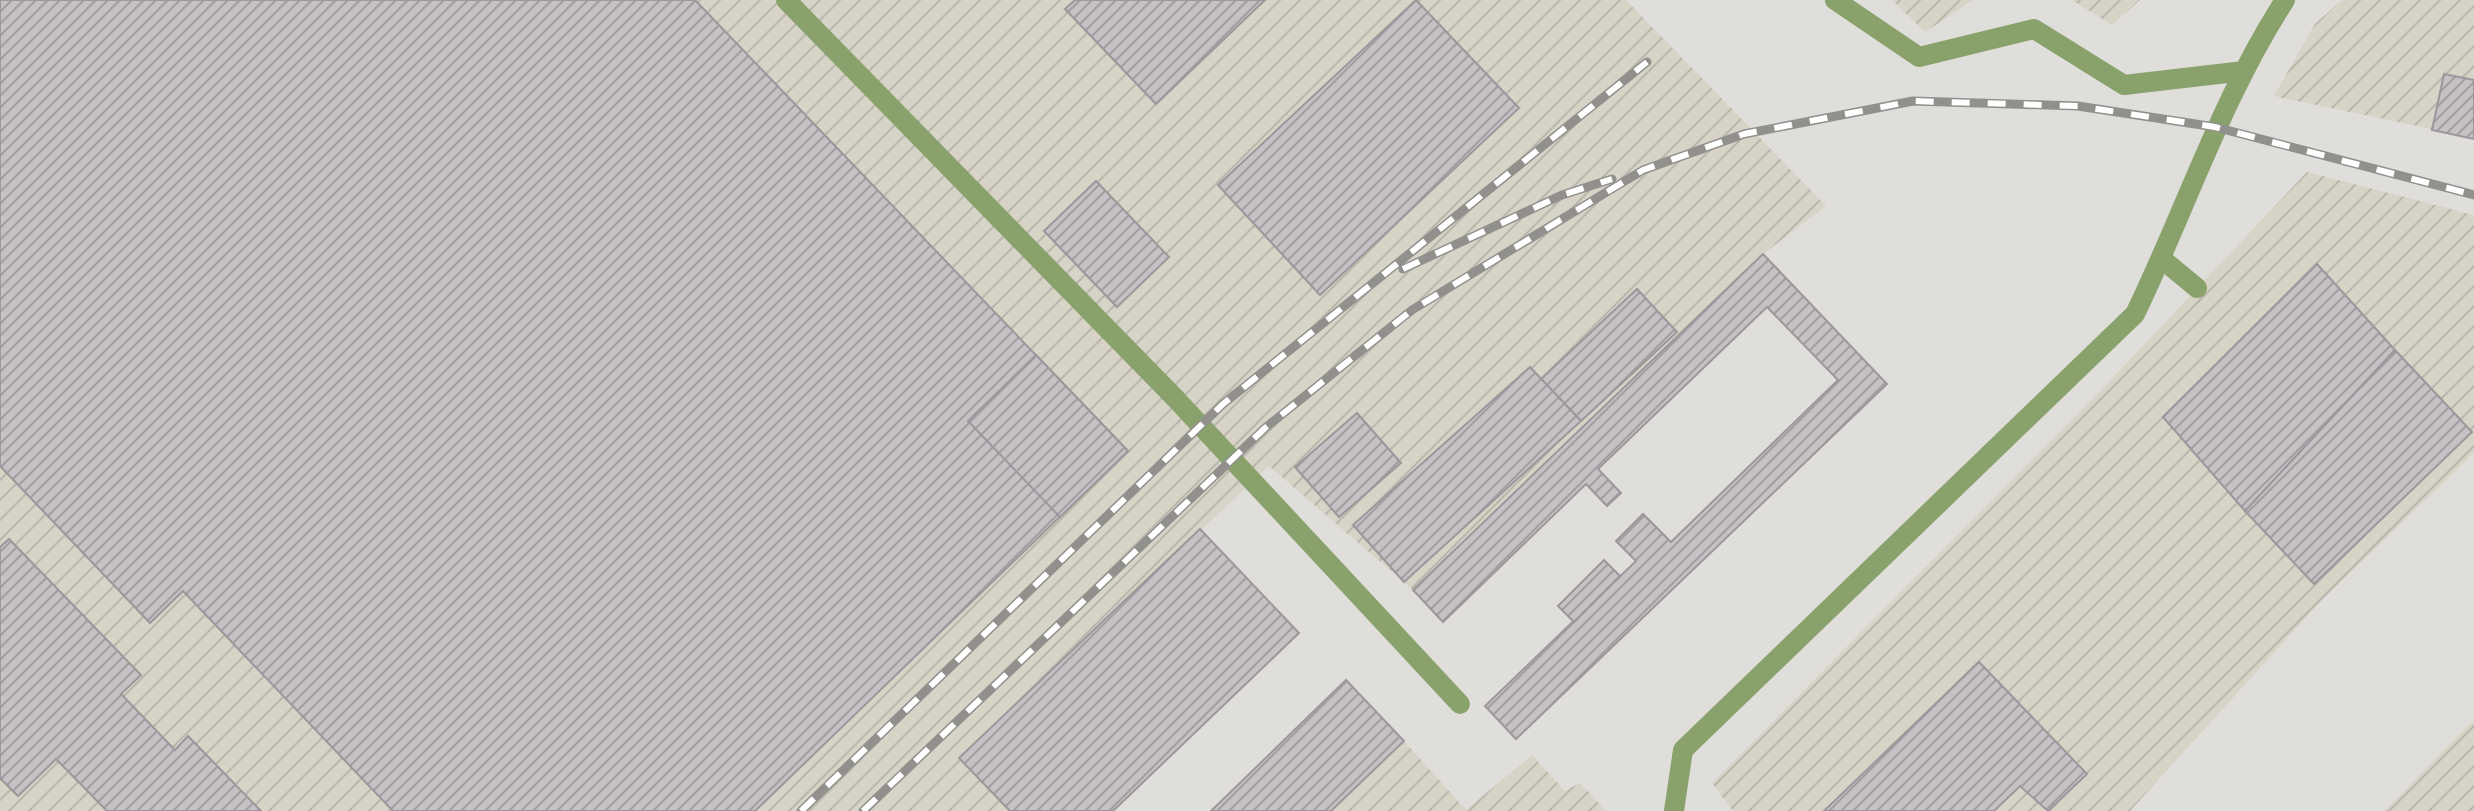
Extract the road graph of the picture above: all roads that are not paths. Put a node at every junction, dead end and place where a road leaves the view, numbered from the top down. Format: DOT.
graph roads {
  1 [pos="786,0"];
  2 [pos="1835,0"];
  3 [pos="2285,0"];
  4 [pos="2244,71"];
  5 [pos="2162,259"];
  6 [pos="2197,288"];
  7 [pos="1460,704"];
  8 [pos="1674,811"];
  1 -- 7 [label="lane"];
  2 -- 4 [label="lane"];
  3 -- 4 [label="lane"];
  4 -- 5 [label="lane"];
  5 -- 6 [label="lane"];
  5 -- 8 [label="lane"];
}
